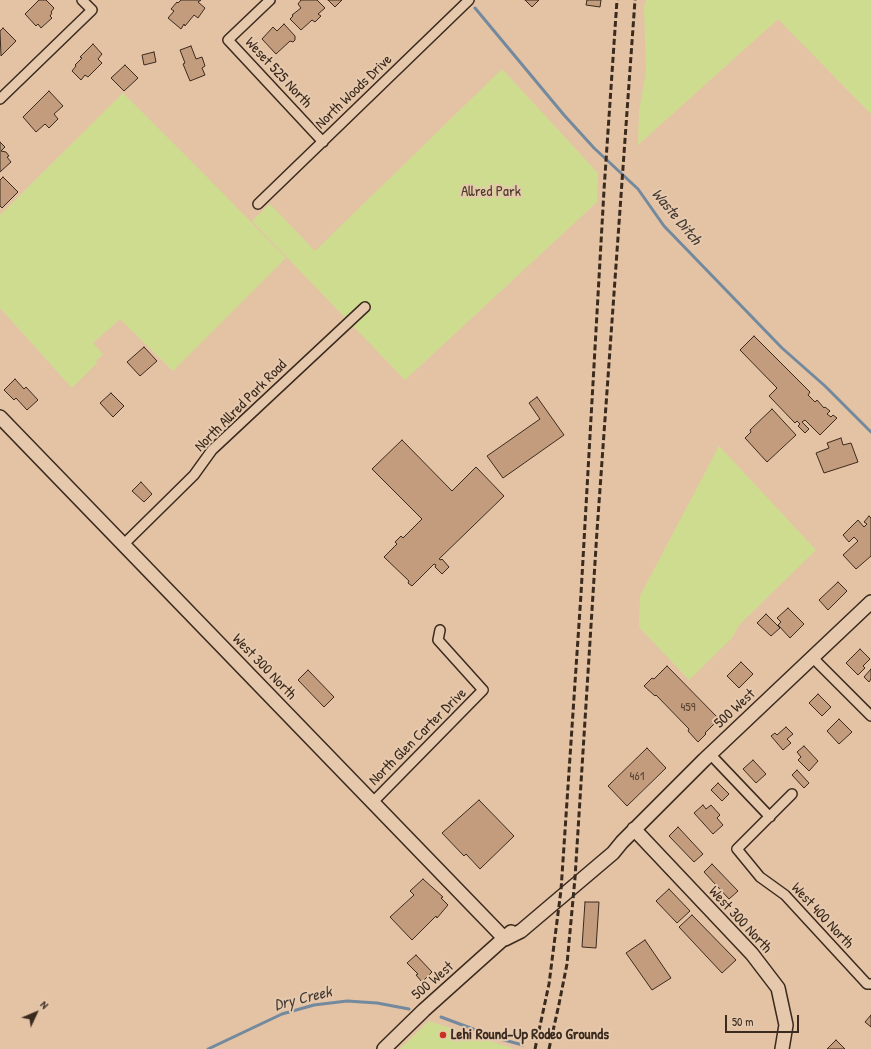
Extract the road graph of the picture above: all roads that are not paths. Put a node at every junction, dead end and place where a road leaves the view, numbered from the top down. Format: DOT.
graph roads {
  1 [pos="82,0"];
  2 [pos="270,0"];
  3 [pos="469,0"];
  4 [pos="0,99"];
  5 [pos="323,142"];
  6 [pos="258,204"];
  7 [pos="365,307"];
  8 [pos="0,417"];
  9 [pos="124,544"];
  10 [pos="871,602"];
  11 [pos="440,630"];
  12 [pos="813,658"];
  13 [pos="871,716"];
  14 [pos="710,754"];
  15 [pos="792,794"];
  16 [pos="372,802"];
  17 [pos="770,817"];
  18 [pos="634,829"];
  19 [pos="505,939"];
  20 [pos="871,984"];
  21 [pos="384,1049"];
  22 [pos="782,1049"];
  1 -- 4 [label="street"];
  2 -- 5 [label="street, Weset 525 North"];
  3 -- 5 [label="street, North Woods Drive"];
  5 -- 6 [label="street, North Woods Drive"];
  7 -- 9 [label="street, North Allred Park Road"];
  8 -- 9 [label="street, West 300 North"];
  9 -- 16 [label="street, West 300 North"];
  10 -- 12 [label="street, 500 West"];
  11 -- 16 [label="street, North Glen Carter Drive"];
  12 -- 13 [label="street"];
  12 -- 14 [label="street, 500 West"];
  14 -- 17 [label="street"];
  14 -- 18 [label="street, 500 West"];
  15 -- 17 [label="street"];
  16 -- 19 [label="street, West 300 North"];
  17 -- 20 [label="street, West 400 North"];
  18 -- 19 [label="street, 500 West"];
  18 -- 22 [label="street, West 300 North"];
  19 -- 21 [label="street, 500 West"];
}
